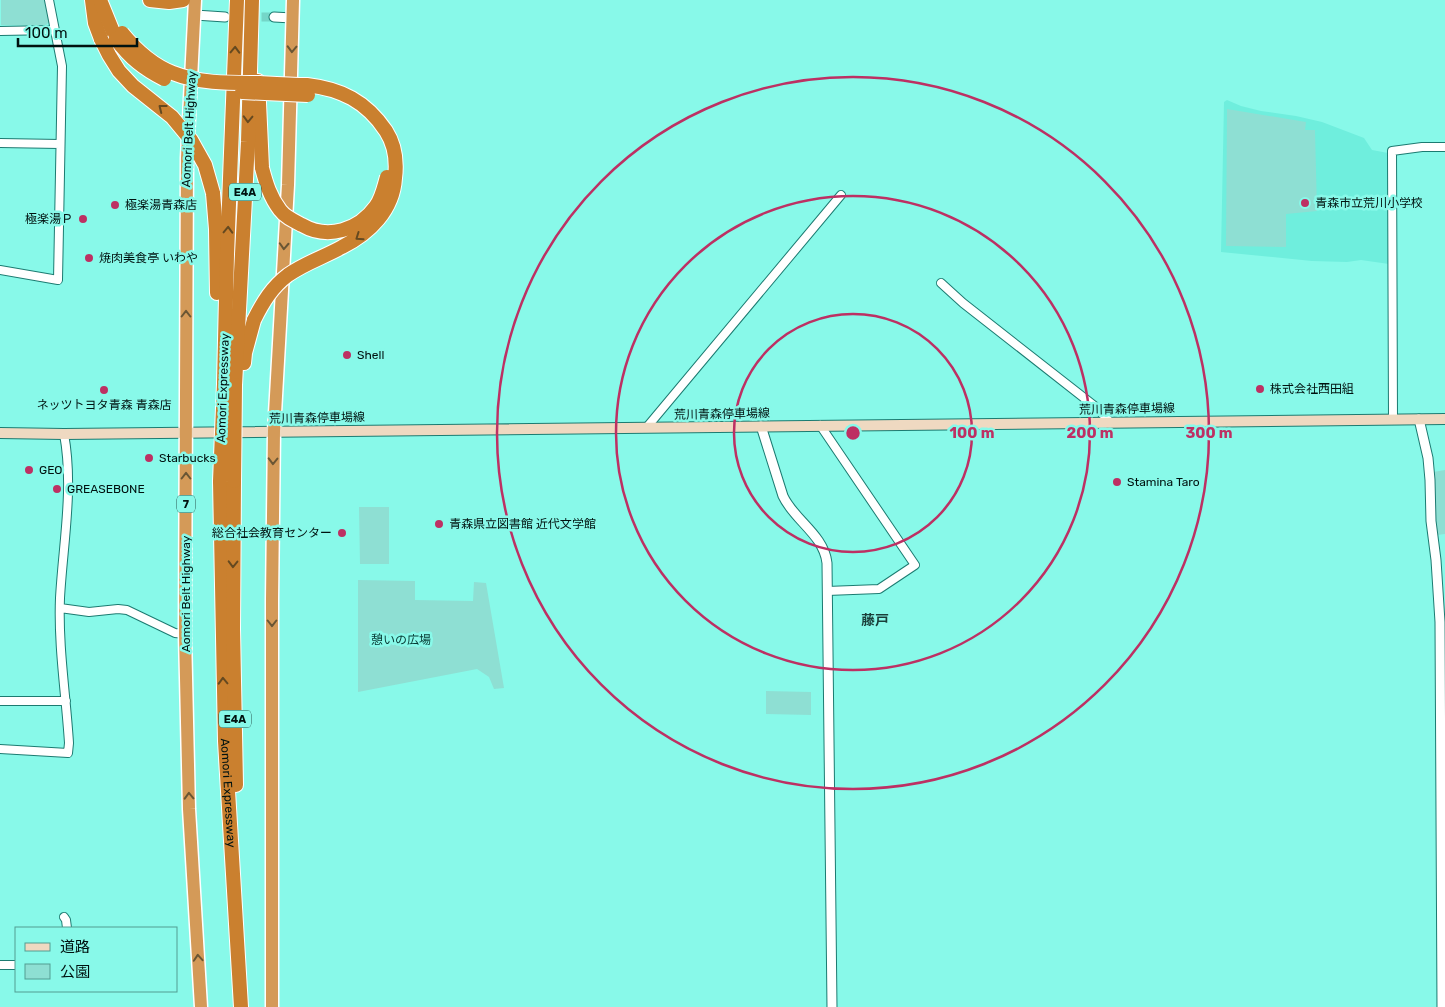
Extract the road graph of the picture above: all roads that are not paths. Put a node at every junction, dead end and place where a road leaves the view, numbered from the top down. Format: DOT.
graph roads {
  1 [pos="48,0"];
  2 [pos="92,0"];
  3 [pos="100,0"];
  4 [pos="109,0"];
  5 [pos="150,0"];
  6 [pos="182,0"];
  7 [pos="196,0"];
  8 [pos="237,0"];
  9 [pos="252,0"];
  10 [pos="256,0"];
  11 [pos="293,0"];
  12 [pos="195,15"];
  13 [pos="225,16"];
  14 [pos="274,17"];
  15 [pos="292,18"];
  16 [pos="55,30"];
  17 [pos="0,31"];
  18 [pos="113,36"];
  19 [pos="0,143"];
  20 [pos="60,144"];
  21 [pos="1445,147"];
  22 [pos="841,195"];
  23 [pos="0,270"];
  24 [pos="941,283"];
  25 [pos="230,384"];
  26 [pos="1393,418"];
  27 [pos="1419,419"];
  28 [pos="1445,419"];
  29 [pos="1110,422"];
  30 [pos="820,425"];
  31 [pos="760,426"];
  32 [pos="647,427"];
  33 [pos="186,432"];
  34 [pos="274,432"];
  35 [pos="0,433"];
  36 [pos="64,434"];
  37 [pos="827,591"];
  38 [pos="60,608"];
  39 [pos="185,634"];
  40 [pos="0,701"];
  41 [pos="66,701"];
  42 [pos="0,749"];
  43 [pos="64,917"];
  44 [pos="67,927"];
  45 [pos="238,957"];
  46 [pos="0,965"];
  47 [pos="15,965"];
  48 [pos="202,1007"];
  49 [pos="240,1007"];
  50 [pos="272,1007"];
  51 [pos="832,1007"];
  52 [pos="1442,1007"];
  1 -- 16 [label="street"];
  2 -- 18 [label="highway"];
  3 -- 18 [label="highway"];
  4 -- 18 [label="highway"];
  5 -- 6 [label="highway"];
  7 -- 12 [label="highway, Aomori Belt Highway / 7"];
  25 -- 8 [label="highway, Aomori Expressway / E4A, one-way"];
  9 -- 25 [label="highway, Aomori Expressway / E4A, one-way"];
  10 -- 18 [label="highway, bridge"];
  11 -- 15 [label="highway"];
  12 -- 13 [label="street"];
  33 -- 12 [label="highway, Aomori Belt Highway / 7, one-way"];
  14 -- 15 [label="street"];
  15 -- 34 [label="highway, one-way"];
  16 -- 17 [label="street"];
  16 -- 20 [label="street"];
  25 -- 18 [label="highway, one-way, bridge"];
  18 -- 25 [label="highway, one-way, bridge"];
  19 -- 20 [label="street"];
  20 -- 23 [label="street"];
  21 -- 26 [label="street"];
  22 -- 32 [label="street"];
  24 -- 29 [label="street"];
  25 -- 45 [label="highway, Aomori Expressway / E4A, one-way, bridge"];
  45 -- 25 [label="highway, Aomori Expressway / E4A, one-way, bridge"];
  26 -- 27 [label="main road, 荒川青森停車場線"];
  26 -- 29 [label="main road, 荒川青森停車場線"];
  27 -- 28 [label="main road, 荒川青森停車場線"];
  27 -- 52 [label="street"];
  29 -- 30 [label="main road, 荒川青森停車場線"];
  30 -- 31 [label="main road, 荒川青森停車場線"];
  30 -- 37 [label="street"];
  31 -- 32 [label="main road, 荒川青森停車場線"];
  31 -- 37 [label="street"];
  32 -- 34 [label="main road, 荒川青森停車場線"];
  33 -- 34 [label="main road, 荒川青森停車場線"];
  33 -- 36 [label="main road, 荒川青森停車場線"];
  39 -- 33 [label="highway, Aomori Belt Highway / 7, one-way"];
  34 -- 50 [label="highway, one-way"];
  35 -- 36 [label="main road, 荒川青森停車場線"];
  36 -- 38 [label="street"];
  37 -- 51 [label="street"];
  38 -- 39 [label="street"];
  38 -- 41 [label="street"];
  48 -- 39 [label="highway, Aomori Belt Highway / 7, one-way"];
  40 -- 41 [label="street"];
  41 -- 42 [label="street"];
  43 -- 44 [label="street"];
  45 -- 49 [label="highway, Aomori Expressway / E4A"];
  46 -- 47 [label="street"];
}
